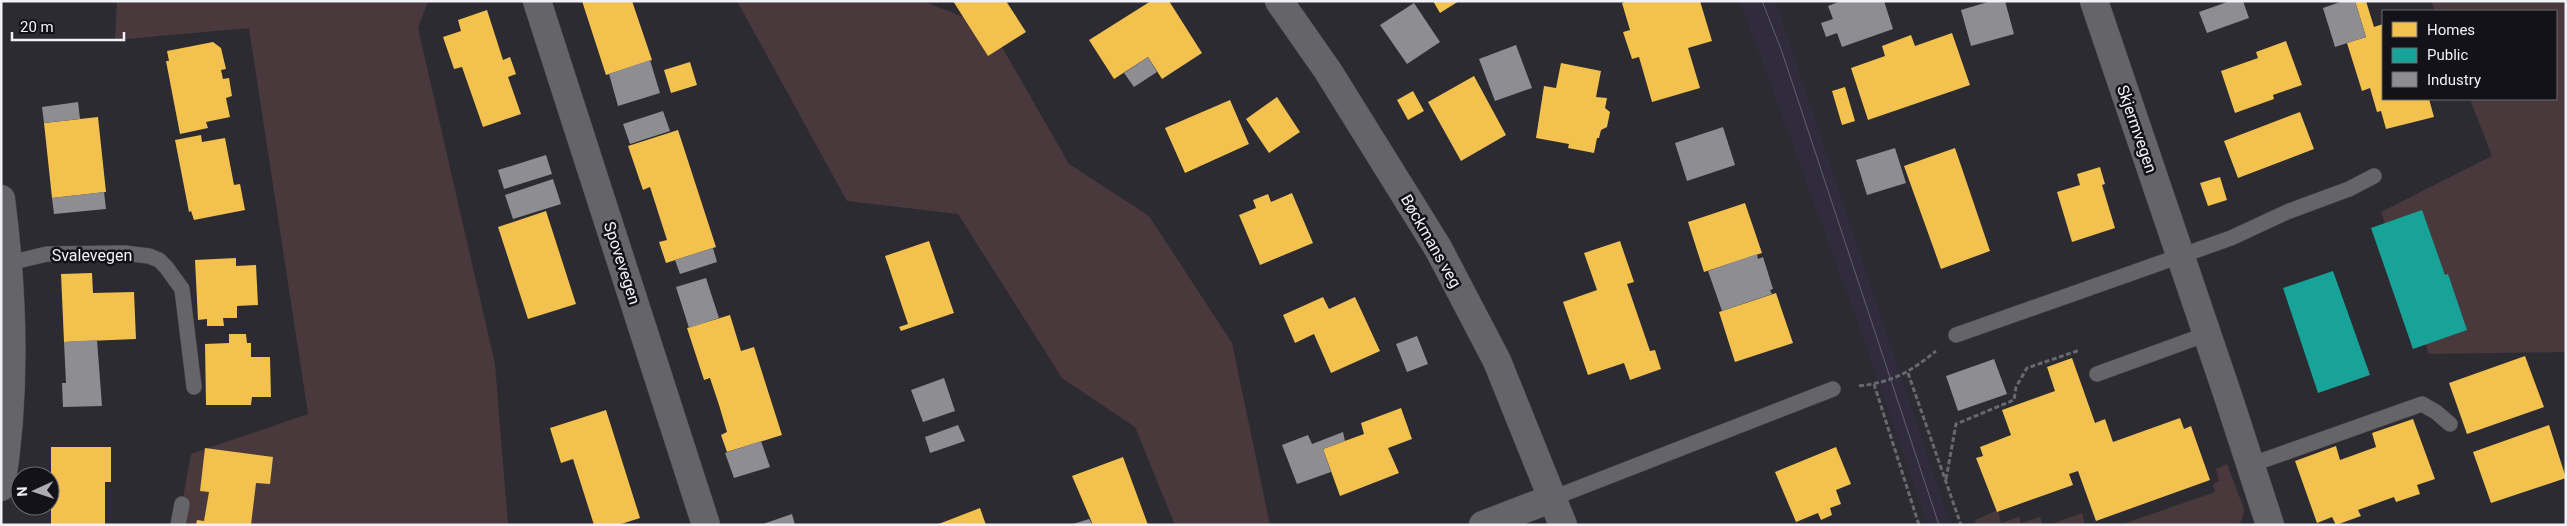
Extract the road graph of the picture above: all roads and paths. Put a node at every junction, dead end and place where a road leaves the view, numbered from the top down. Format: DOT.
graph roads {
  1 [pos="537,1"];
  2 [pos="1279,1"];
  3 [pos="2094,1"];
  4 [pos="2374,176"];
  5 [pos="1,199"];
  6 [pos="2180,256"];
  7 [pos="9,263"];
  8 [pos="2207,334"];
  9 [pos="1956,335"];
  10 [pos="1908,373"];
  11 [pos="2097,374"];
  12 [pos="1874,384"];
  13 [pos="194,387"];
  14 [pos="1833,389"];
  15 [pos="2450,424"];
  16 [pos="2250,465"];
  17 [pos="1946,479"];
  18 [pos="1,487"];
  19 [pos="1553,498"];
  20 [pos="182,504"];
  21 [pos="178,525"];
  22 [pos="706,525"];
  23 [pos="1483,525"];
  24 [pos="1563,525"];
  25 [pos="1920,525"];
  26 [pos="1960,525"];
  27 [pos="2270,525"];
  1 -- 22 [label="street, Spovevegen"];
  2 -- 19 [label="street, Bøckmans veg"];
  3 -- 6 [label="street, Skjermvegen"];
  4 -- 6 [label="lane"];
  5 -- 7 [label="street"];
  6 -- 8 [label="street, Skjermvegen"];
  6 -- 9 [label="lane"];
  7 -- 13 [label="lane, Svalevegen"];
  7 -- 18 [label="street"];
  8 -- 11 [label="lane"];
  8 -- 16 [label="street, Skjermvegen"];
  9 -- 10 [label="path"];
  10 -- 12 [label="path"];
  10 -- 17 [label="path"];
  11 -- 17 [label="path"];
  12 -- 14 [label="path"];
  12 -- 25 [label="path"];
  14 -- 19 [label="lane"];
  15 -- 16 [label="lane"];
  16 -- 27 [label="street, Skjermvegen"];
  17 -- 26 [label="path"];
  19 -- 23 [label="street"];
  19 -- 24 [label="street, Bøckmans veg"];
  20 -- 21 [label="lane"];
}
